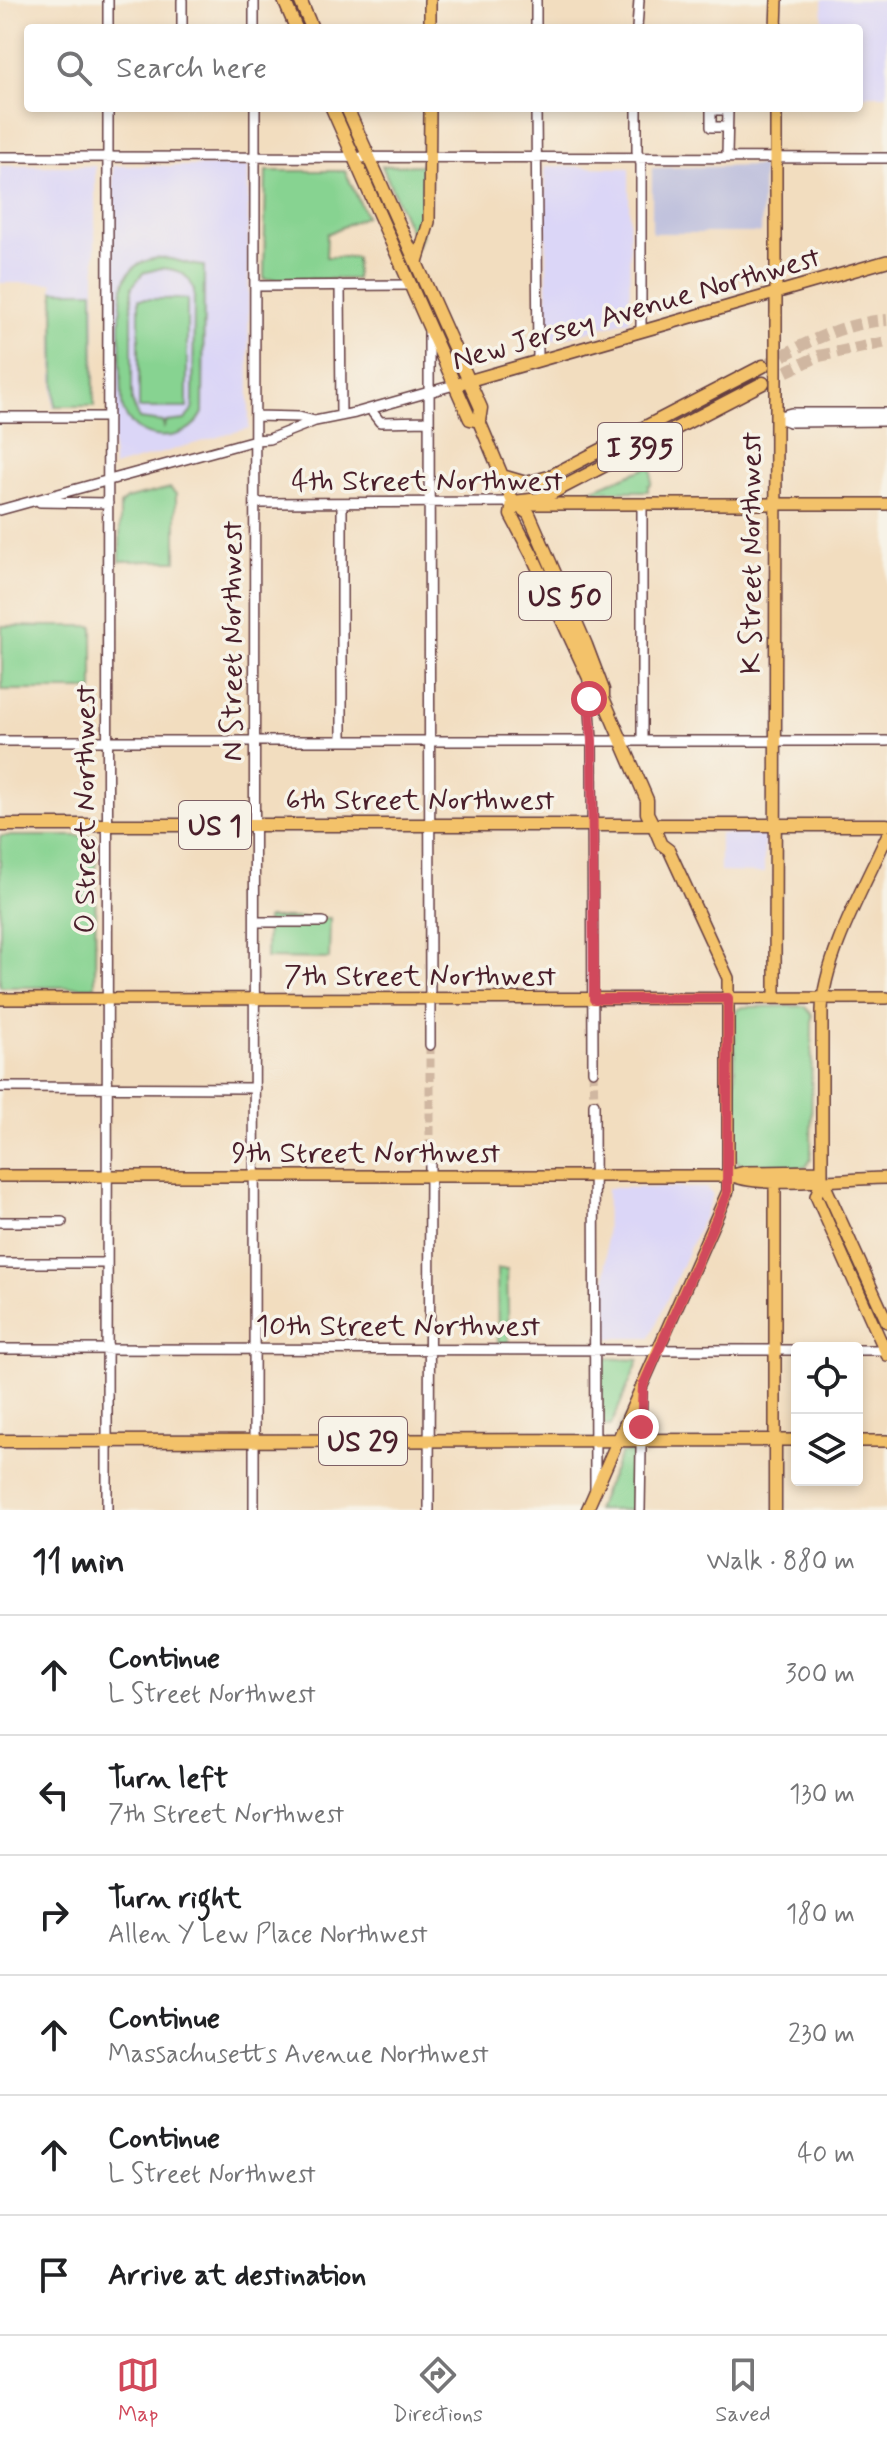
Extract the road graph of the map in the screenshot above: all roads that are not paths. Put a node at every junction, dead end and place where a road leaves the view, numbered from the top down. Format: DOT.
graph roads {
  1 [pos="108,0"];
  2 [pos="182,0"];
  3 [pos="254,0"];
  4 [pos="284,0"];
  5 [pos="300,0"];
  6 [pos="430,0"];
  7 [pos="536,0"];
  8 [pos="639,0"];
  9 [pos="777,0"];
  10 [pos="108,24"];
  11 [pos="182,24"];
  12 [pos="254,24"];
  13 [pos="294,24"];
  14 [pos="310,24"];
  15 [pos="430,24"];
  16 [pos="536,24"];
  17 [pos="637,24"];
  18 [pos="776,24"];
  19 [pos="108,112"];
  20 [pos="255,112"];
  21 [pos="334,112"];
  22 [pos="349,112"];
  23 [pos="430,112"];
  24 [pos="536,112"];
  25 [pos="637,112"];
  26 [pos="776,112"];
  27 [pos="727,127"];
  28 [pos="727,156"];
  29 [pos="0,157"];
  30 [pos="108,157"];
  31 [pos="255,157"];
  32 [pos="354,157"];
  33 [pos="369,157"];
  34 [pos="430,157"];
  35 [pos="535,157"];
  36 [pos="639,157"];
  37 [pos="776,157"];
  38 [pos="887,158"];
  39 [pos="887,261"];
  40 [pos="417,262"];
  41 [pos="340,285"];
  42 [pos="412,285"];
  43 [pos="255,286"];
  44 [pos="776,291"];
  45 [pos="429,326"];
  46 [pos="641,330"];
  47 [pos="538,360"];
  48 [pos="763,366"];
  49 [pos="469,380"];
  50 [pos="763,383"];
  51 [pos="454,385"];
  52 [pos="429,394"];
  53 [pos="400,402"];
  54 [pos="373,413"];
  55 [pos="887,413"];
  56 [pos="255,416"];
  57 [pos="341,416"];
  58 [pos="0,417"];
  59 [pos="108,417"];
  60 [pos="776,417"];
  61 [pos="315,421"];
  62 [pos="429,421"];
  63 [pos="479,421"];
  64 [pos="887,421"];
  65 [pos="255,440"];
  66 [pos="502,476"];
  67 [pos="108,480"];
  68 [pos="33,501"];
  69 [pos="513,502"];
  70 [pos="108,503"];
  71 [pos="255,503"];
  72 [pos="342,503"];
  73 [pos="430,503"];
  74 [pos="776,503"];
  75 [pos="642,504"];
  76 [pos="887,504"];
  77 [pos="0,510"];
  78 [pos="588,677"];
  79 [pos="603,698"];
  80 [pos="107,740"];
  81 [pos="0,741"];
  82 [pos="255,741"];
  83 [pos="342,741"];
  84 [pos="431,741"];
  85 [pos="592,741"];
  86 [pos="621,741"];
  87 [pos="642,741"];
  88 [pos="776,741"];
  89 [pos="887,741"];
  90 [pos="0,825"];
  91 [pos="107,825"];
  92 [pos="255,825"];
  93 [pos="430,825"];
  94 [pos="593,825"];
  95 [pos="659,825"];
  96 [pos="776,825"];
  97 [pos="887,825"];
  98 [pos="887,836"];
  99 [pos="255,922"];
  100 [pos="323,922"];
  101 [pos="728,998"];
  102 [pos="775,998"];
  103 [pos="822,998"];
  104 [pos="887,998"];
  105 [pos="0,999"];
  106 [pos="108,999"];
  107 [pos="255,999"];
  108 [pos="430,999"];
  109 [pos="594,999"];
  110 [pos="430,1045"];
  111 [pos="593,1071"];
  112 [pos="0,1087"];
  113 [pos="108,1087"];
  114 [pos="255,1088"];
  115 [pos="594,1104"];
  116 [pos="430,1148"];
  117 [pos="822,1175"];
  118 [pos="0,1176"];
  119 [pos="107,1176"];
  120 [pos="254,1176"];
  121 [pos="430,1176"];
  122 [pos="593,1176"];
  123 [pos="730,1176"];
  124 [pos="887,1178"];
  125 [pos="775,1181"];
  126 [pos="0,1222"];
  127 [pos="62,1222"];
  128 [pos="0,1263"];
  129 [pos="106,1263"];
  130 [pos="887,1322"];
  131 [pos="0,1349"];
  132 [pos="254,1349"];
  133 [pos="107,1350"];
  134 [pos="430,1350"];
  135 [pos="593,1350"];
  136 [pos="658,1350"];
  137 [pos="775,1350"];
  138 [pos="791,1350"];
  139 [pos="863,1350"];
  140 [pos="886,1351"];
  141 [pos="643,1386"];
  142 [pos="775,1440"];
  143 [pos="791,1440"];
  144 [pos="0,1441"];
  145 [pos="106,1441"];
  146 [pos="254,1441"];
  147 [pos="429,1441"];
  148 [pos="594,1441"];
  149 [pos="617,1441"];
  150 [pos="641,1441"];
  151 [pos="863,1441"];
  152 [pos="887,1441"];
  153 [pos="595,1492"];
  154 [pos="107,1510"];
  155 [pos="254,1510"];
  156 [pos="429,1510"];
  157 [pos="587,1510"];
  158 [pos="640,1510"];
  159 [pos="775,1510"];
  1 -- 10 [label="street"];
  2 -- 11 [label="street"];
  3 -- 12 [label="street"];
  4 -- 13 [label="highway"];
  5 -- 14 [label="highway"];
  6 -- 15 [label="main road"];
  7 -- 16 [label="street"];
  8 -- 17 [label="street"];
  9 -- 18 [label="main road"];
  19 -- 30 [label="street, O Street Northwest"];
  20 -- 31 [label="street, N Street Northwest"];
  21 -- 32 [label="highway, US 50"];
  22 -- 33 [label="highway, US 50"];
  23 -- 34 [label="main road"];
  24 -- 35 [label="street"];
  25 -- 36 [label="street"];
  26 -- 37 [label="main road, K Street Northwest"];
  27 -- 28 [label="street"];
  28 -- 36 [label="street"];
  28 -- 37 [label="street"];
  29 -- 30 [label="street"];
  30 -- 31 [label="street"];
  30 -- 59 [label="street, O Street Northwest"];
  31 -- 32 [label="street"];
  31 -- 43 [label="street, N Street Northwest"];
  32 -- 33 [label="street"];
  32 -- 42 [label="highway, US 50"];
  33 -- 34 [label="street"];
  33 -- 40 [label="highway, US 50"];
  34 -- 35 [label="street"];
  34 -- 40 [label="main road"];
  35 -- 36 [label="street"];
  35 -- 47 [label="street"];
  36 -- 46 [label="street"];
  37 -- 38 [label="street"];
  37 -- 44 [label="main road, K Street Northwest"];
  39 -- 44 [label="main road, New Jersey Avenue Northwest"];
  40 -- 49 [label="highway, US 50"];
  41 -- 42 [label="street"];
  41 -- 43 [label="street"];
  41 -- 57 [label="street"];
  42 -- 45 [label="highway, US 50"];
  43 -- 56 [label="street, N Street Northwest"];
  44 -- 46 [label="main road, New Jersey Avenue Northwest"];
  44 -- 60 [label="main road, K Street Northwest, bridge"];
  45 -- 51 [label="highway, US 50"];
  45 -- 52 [label="street"];
  46 -- 47 [label="main road, New Jersey Avenue Northwest"];
  47 -- 49 [label="main road, New Jersey Avenue Northwest"];
  48 -- 66 [label="highway, I 395"];
  49 -- 51 [label="main road, New Jersey Avenue Northwest"];
  49 -- 63 [label="highway, US 50"];
  50 -- 69 [label="highway, I 395"];
  51 -- 52 [label="street, New Jersey Avenue Northwest"];
  51 -- 63 [label="highway, US 50"];
  52 -- 53 [label="street, New Jersey Avenue Northwest"];
  52 -- 62 [label="street"];
  53 -- 54 [label="street, New Jersey Avenue Northwest"];
  53 -- 57 [label="street, New Jersey Avenue Northwest"];
  54 -- 61 [label="street, New Jersey Avenue Northwest"];
  54 -- 62 [label="street"];
  55 -- 60 [label="street"];
  56 -- 61 [label="street"];
  56 -- 65 [label="street, N Street Northwest"];
  57 -- 61 [label="street, New Jersey Avenue Northwest"];
  58 -- 59 [label="street"];
  59 -- 67 [label="street, O Street Northwest"];
  60 -- 64 [label="street"];
  60 -- 74 [label="main road, K Street Northwest"];
  61 -- 65 [label="street, New Jersey Avenue Northwest"];
  62 -- 73 [label="street"];
  63 -- 66 [label="highway, US 50"];
  65 -- 67 [label="street, New Jersey Avenue Northwest"];
  65 -- 71 [label="street, N Street Northwest"];
  66 -- 69 [label="highway, US 50"];
  67 -- 68 [label="street, New Jersey Avenue Northwest"];
  67 -- 70 [label="street, O Street Northwest"];
  68 -- 70 [label="street"];
  68 -- 77 [label="street, New Jersey Avenue Northwest"];
  69 -- 73 [label="street, 4th Street Northwest"];
  69 -- 75 [label="main road, 4th Street Northwest"];
  69 -- 78 [label="highway, US 50"];
  69 -- 79 [label="highway, US 50"];
  70 -- 80 [label="street, O Street Northwest"];
  71 -- 72 [label="street, 4th Street Northwest"];
  71 -- 82 [label="street, N Street Northwest"];
  72 -- 73 [label="street, 4th Street Northwest"];
  72 -- 83 [label="street"];
  73 -- 84 [label="street"];
  74 -- 75 [label="main road, 4th Street Northwest"];
  74 -- 76 [label="main road, 4th Street Northwest"];
  74 -- 88 [label="main road, K Street Northwest"];
  75 -- 87 [label="street"];
  78 -- 79 [label="highway, US 50"];
  78 -- 85 [label="street"];
  79 -- 86 [label="highway, US 50"];
  80 -- 81 [label="street"];
  80 -- 82 [label="street"];
  80 -- 91 [label="street, O Street Northwest"];
  82 -- 83 [label="street"];
  82 -- 92 [label="street, N Street Northwest"];
  83 -- 84 [label="street"];
  84 -- 85 [label="street"];
  84 -- 93 [label="street"];
  85 -- 86 [label="street"];
  85 -- 94 [label="street"];
  86 -- 87 [label="street"];
  86 -- 95 [label="highway, US 50"];
  87 -- 88 [label="street"];
  88 -- 89 [label="street"];
  88 -- 96 [label="main road, K Street Northwest"];
  90 -- 91 [label="highway, 6th Street Northwest / US 1"];
  91 -- 92 [label="highway, 6th Street Northwest / US 1"];
  91 -- 106 [label="street, O Street Northwest"];
  92 -- 93 [label="highway, 6th Street Northwest / US 1"];
  92 -- 99 [label="street, N Street Northwest"];
  93 -- 94 [label="highway, 6th Street Northwest / US 1"];
  93 -- 108 [label="street"];
  94 -- 95 [label="highway, 6th Street Northwest / US 1"];
  94 -- 109 [label="street"];
  95 -- 96 [label="highway, 6th Street Northwest / US 1"];
  95 -- 101 [label="main road"];
  96 -- 97 [label="highway, 6th Street Northwest / US 1"];
  96 -- 102 [label="main road, K Street Northwest"];
  98 -- 103 [label="main road"];
  99 -- 100 [label="street"];
  99 -- 107 [label="street, N Street Northwest"];
  101 -- 102 [label="main road, 7th Street Northwest"];
  101 -- 109 [label="main road, 7th Street Northwest"];
  101 -- 123 [label="main road"];
  102 -- 103 [label="main road, 7th Street Northwest"];
  103 -- 104 [label="main road, 7th Street Northwest"];
  103 -- 117 [label="main road"];
  105 -- 106 [label="main road, 7th Street Northwest"];
  106 -- 107 [label="main road, 7th Street Northwest"];
  106 -- 113 [label="street, O Street Northwest"];
  107 -- 108 [label="main road, 7th Street Northwest"];
  107 -- 114 [label="street, N Street Northwest"];
  108 -- 109 [label="main road, 7th Street Northwest"];
  108 -- 110 [label="street"];
  109 -- 111 [label="street"];
  112 -- 113 [label="street"];
  113 -- 114 [label="street"];
  113 -- 119 [label="street, O Street Northwest"];
  114 -- 120 [label="street, N Street Northwest"];
  115 -- 122 [label="street"];
  116 -- 121 [label="street"];
  117 -- 123 [label="main road, 9th Street Northwest"];
  117 -- 124 [label="main road, 9th Street Northwest"];
  117 -- 125 [label="main road, 9th Street Northwest"];
  117 -- 130 [label="main road"];
  117 -- 140 [label="main road"];
  118 -- 119 [label="main road, 9th Street Northwest"];
  119 -- 120 [label="main road, 9th Street Northwest"];
  119 -- 129 [label="street, O Street Northwest"];
  120 -- 121 [label="main road, 9th Street Northwest"];
  120 -- 132 [label="street, N Street Northwest"];
  121 -- 122 [label="main road, 9th Street Northwest"];
  121 -- 134 [label="street"];
  122 -- 123 [label="main road, 9th Street Northwest"];
  122 -- 135 [label="street"];
  123 -- 125 [label="main road, 9th Street Northwest"];
  123 -- 136 [label="main road"];
  125 -- 137 [label="main road"];
  126 -- 127 [label="street"];
  128 -- 129 [label="street"];
  129 -- 133 [label="street, O Street Northwest"];
  131 -- 133 [label="street, 10th Street Northwest"];
  132 -- 133 [label="street, 10th Street Northwest"];
  132 -- 134 [label="street, 10th Street Northwest"];
  132 -- 146 [label="street, N Street Northwest"];
  133 -- 145 [label="street, O Street Northwest"];
  134 -- 135 [label="street, 10th Street Northwest"];
  134 -- 147 [label="street"];
  135 -- 136 [label="street, 10th Street Northwest"];
  135 -- 148 [label="street"];
  136 -- 137 [label="street, 10th Street Northwest"];
  136 -- 141 [label="main road"];
  137 -- 138 [label="street, 10th Street Northwest"];
  137 -- 142 [label="main road"];
  139 -- 140 [label="street"];
  141 -- 149 [label="main road"];
  141 -- 150 [label="street"];
  142 -- 143 [label="main road"];
  142 -- 150 [label="highway, US 29"];
  142 -- 159 [label="highway"];
  144 -- 145 [label="highway, US 29"];
  145 -- 146 [label="highway, US 29"];
  145 -- 154 [label="street, O Street Northwest"];
  146 -- 147 [label="highway, US 29"];
  146 -- 155 [label="street, N Street Northwest"];
  147 -- 148 [label="highway, US 29"];
  147 -- 156 [label="street"];
  148 -- 149 [label="highway, US 29"];
  148 -- 153 [label="street"];
  149 -- 150 [label="highway, US 29"];
  149 -- 153 [label="main road"];
  150 -- 158 [label="street"];
  151 -- 152 [label="main road"];
  153 -- 157 [label="main road"];
}
